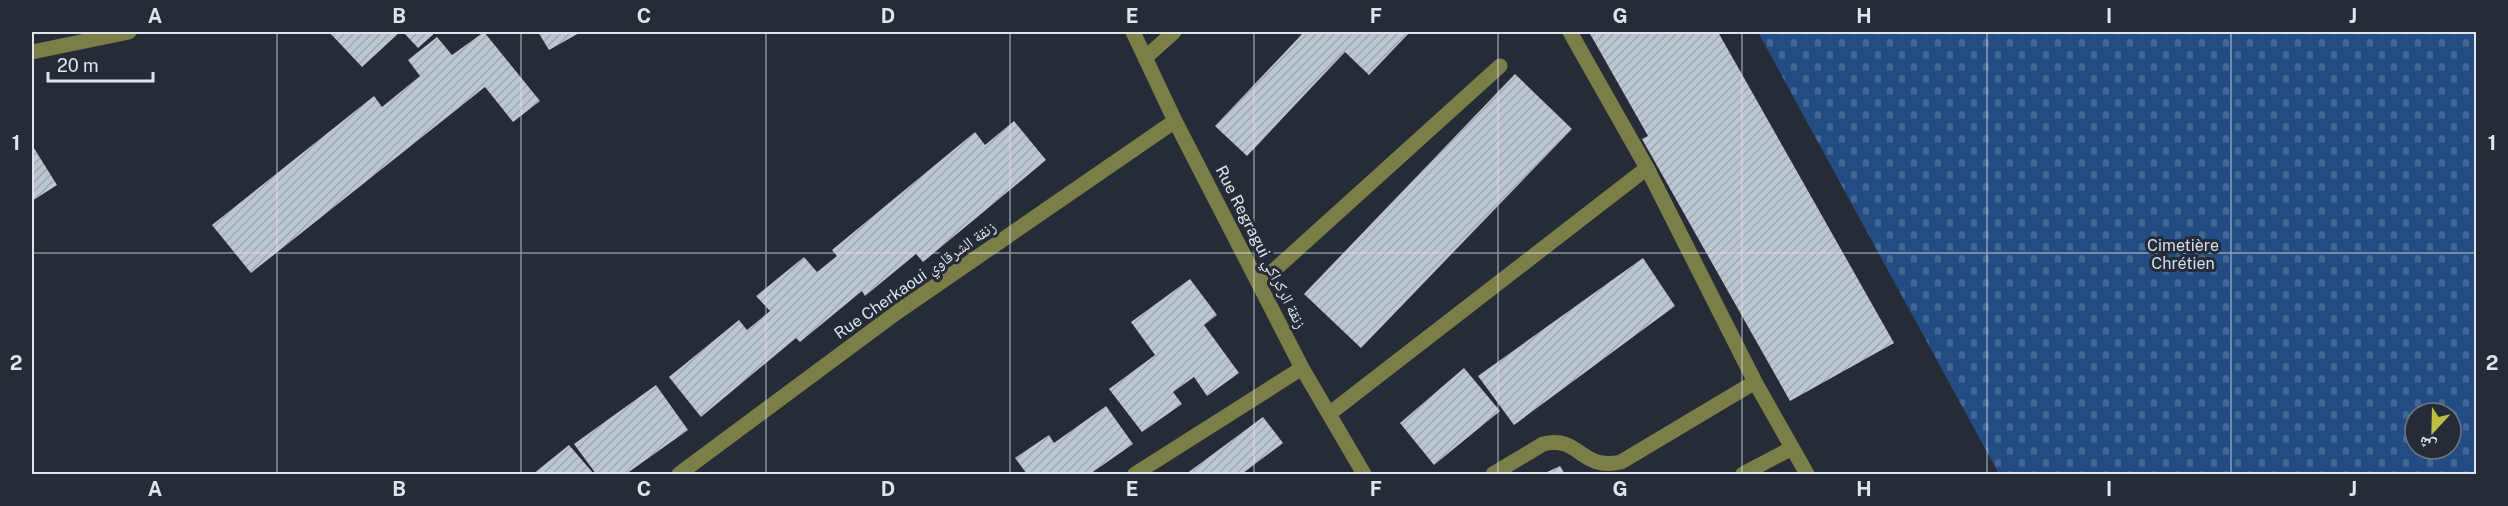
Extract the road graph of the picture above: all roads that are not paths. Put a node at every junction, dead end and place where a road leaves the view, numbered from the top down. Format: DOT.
graph roads {
  1 [pos="129,32"];
  2 [pos="1133,32"];
  3 [pos="1174,32"];
  4 [pos="1570,32"];
  5 [pos="32,52"];
  6 [pos="1145,58"];
  7 [pos="1500,66"];
  8 [pos="1175,121"];
  9 [pos="1647,168"];
  10 [pos="1260,283"];
  11 [pos="1302,368"];
  12 [pos="1755,382"];
  13 [pos="1329,414"];
  14 [pos="1792,448"];
  15 [pos="679,474"];
  16 [pos="1135,474"];
  17 [pos="1364,474"];
  18 [pos="1493,474"];
  19 [pos="1743,474"];
  20 [pos="1807,474"];
  1 -- 5 [label="street"];
  2 -- 6 [label="street, Rue Regragui زنقة الركراكي"];
  3 -- 6 [label="street"];
  4 -- 9 [label="street"];
  6 -- 8 [label="street, Rue Regragui زنقة الركراكي"];
  7 -- 10 [label="street"];
  8 -- 10 [label="street, Rue Regragui زنقة الركراكي"];
  8 -- 15 [label="street, Rue Cherkaoui زنقة الشرقاوي"];
  9 -- 12 [label="street"];
  9 -- 13 [label="street"];
  10 -- 11 [label="street, Rue Regragui زنقة الركراكي"];
  11 -- 13 [label="street, Rue Regragui زنقة الركراكي"];
  11 -- 16 [label="street"];
  12 -- 14 [label="street"];
  12 -- 18 [label="street"];
  13 -- 17 [label="street, Rue Regragui زنقة الركراكي"];
  14 -- 19 [label="street"];
  14 -- 20 [label="street"];
}
